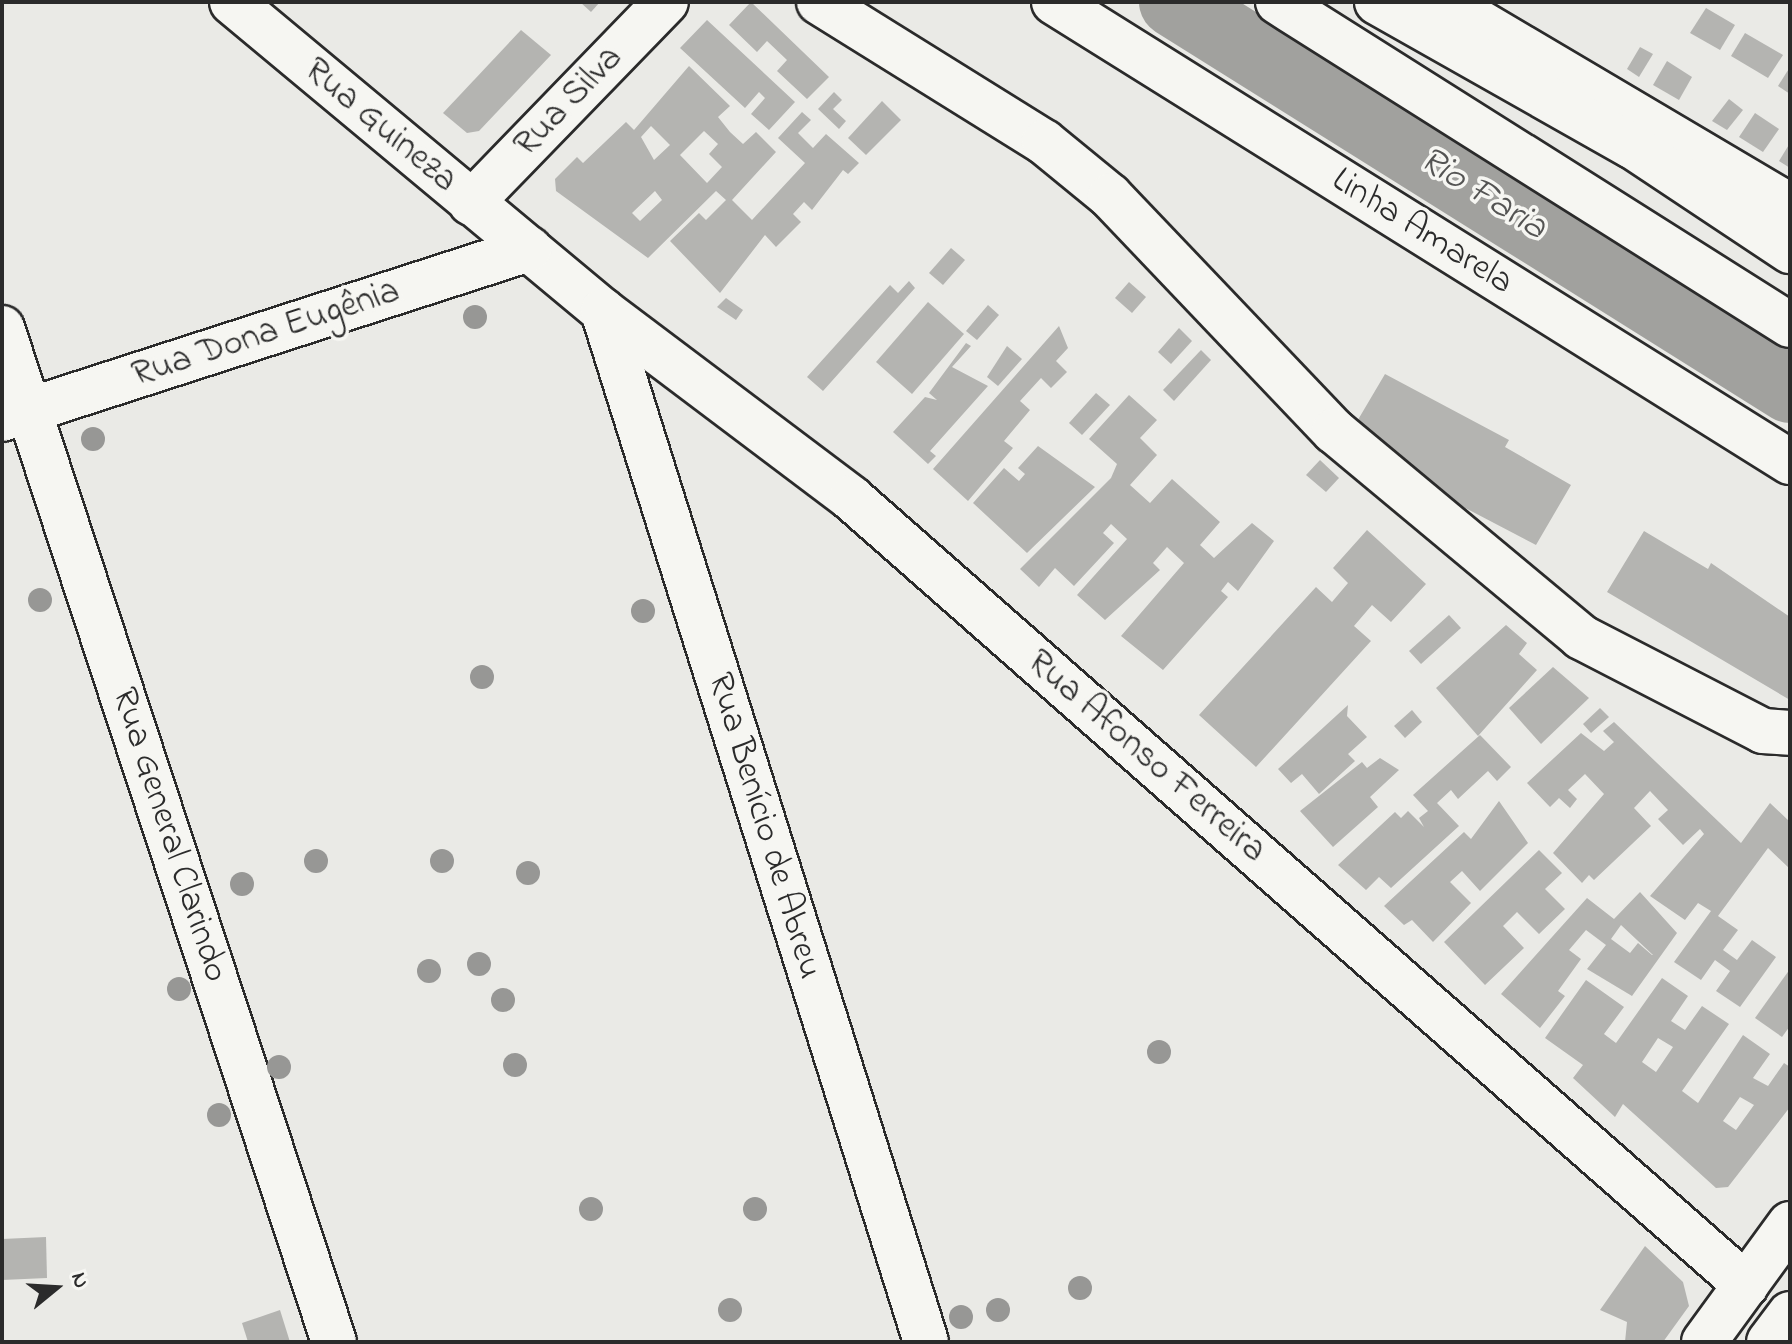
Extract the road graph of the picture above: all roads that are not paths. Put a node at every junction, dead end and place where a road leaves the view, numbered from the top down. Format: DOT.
graph roads {
  1 [pos="232,2"];
  2 [pos="666,2"];
  3 [pos="819,2"];
  4 [pos="1054,2"];
  5 [pos="1278,2"];
  6 [pos="1377,2"];
  7 [pos="1445,2"];
  8 [pos="471,203"];
  9 [pos="1790,206"];
  10 [pos="529,249"];
  11 [pos="1790,251"];
  12 [pos="603,311"];
  13 [pos="1790,325"];
  14 [pos="2,328"];
  15 [pos="16,415"];
  16 [pos="1790,462"];
  17 [pos="1790,733"];
  18 [pos="1790,1224"];
  19 [pos="1746,1285"];
  20 [pos="1790,1314"];
  21 [pos="334,1342"];
  22 [pos="926,1342"];
  23 [pos="1704,1342"];
  24 [pos="1769,1342"];
  1 -- 8 [label="main road, Rua Guineza"];
  2 -- 8 [label="main road, Rua Silva"];
  3 -- 17 [label="main road"];
  4 -- 16 [label="main road, Linha Amarela"];
  5 -- 13 [label="main road"];
  6 -- 11 [label="main road"];
  7 -- 9 [label="main road"];
  8 -- 10 [label="main road, Rua Guineza"];
  10 -- 12 [label="main road, Rua Afonso Ferreira"];
  10 -- 15 [label="main road, Rua Dona Eugênia"];
  12 -- 19 [label="main road, Rua Afonso Ferreira"];
  12 -- 22 [label="main road, Rua Benício de Abreu"];
  14 -- 15 [label="main road, Rua General Clarindo"];
  15 -- 21 [label="main road, Rua General Clarindo"];
  18 -- 19 [label="main road"];
  19 -- 23 [label="main road"];
  20 -- 24 [label="main road"];
}
